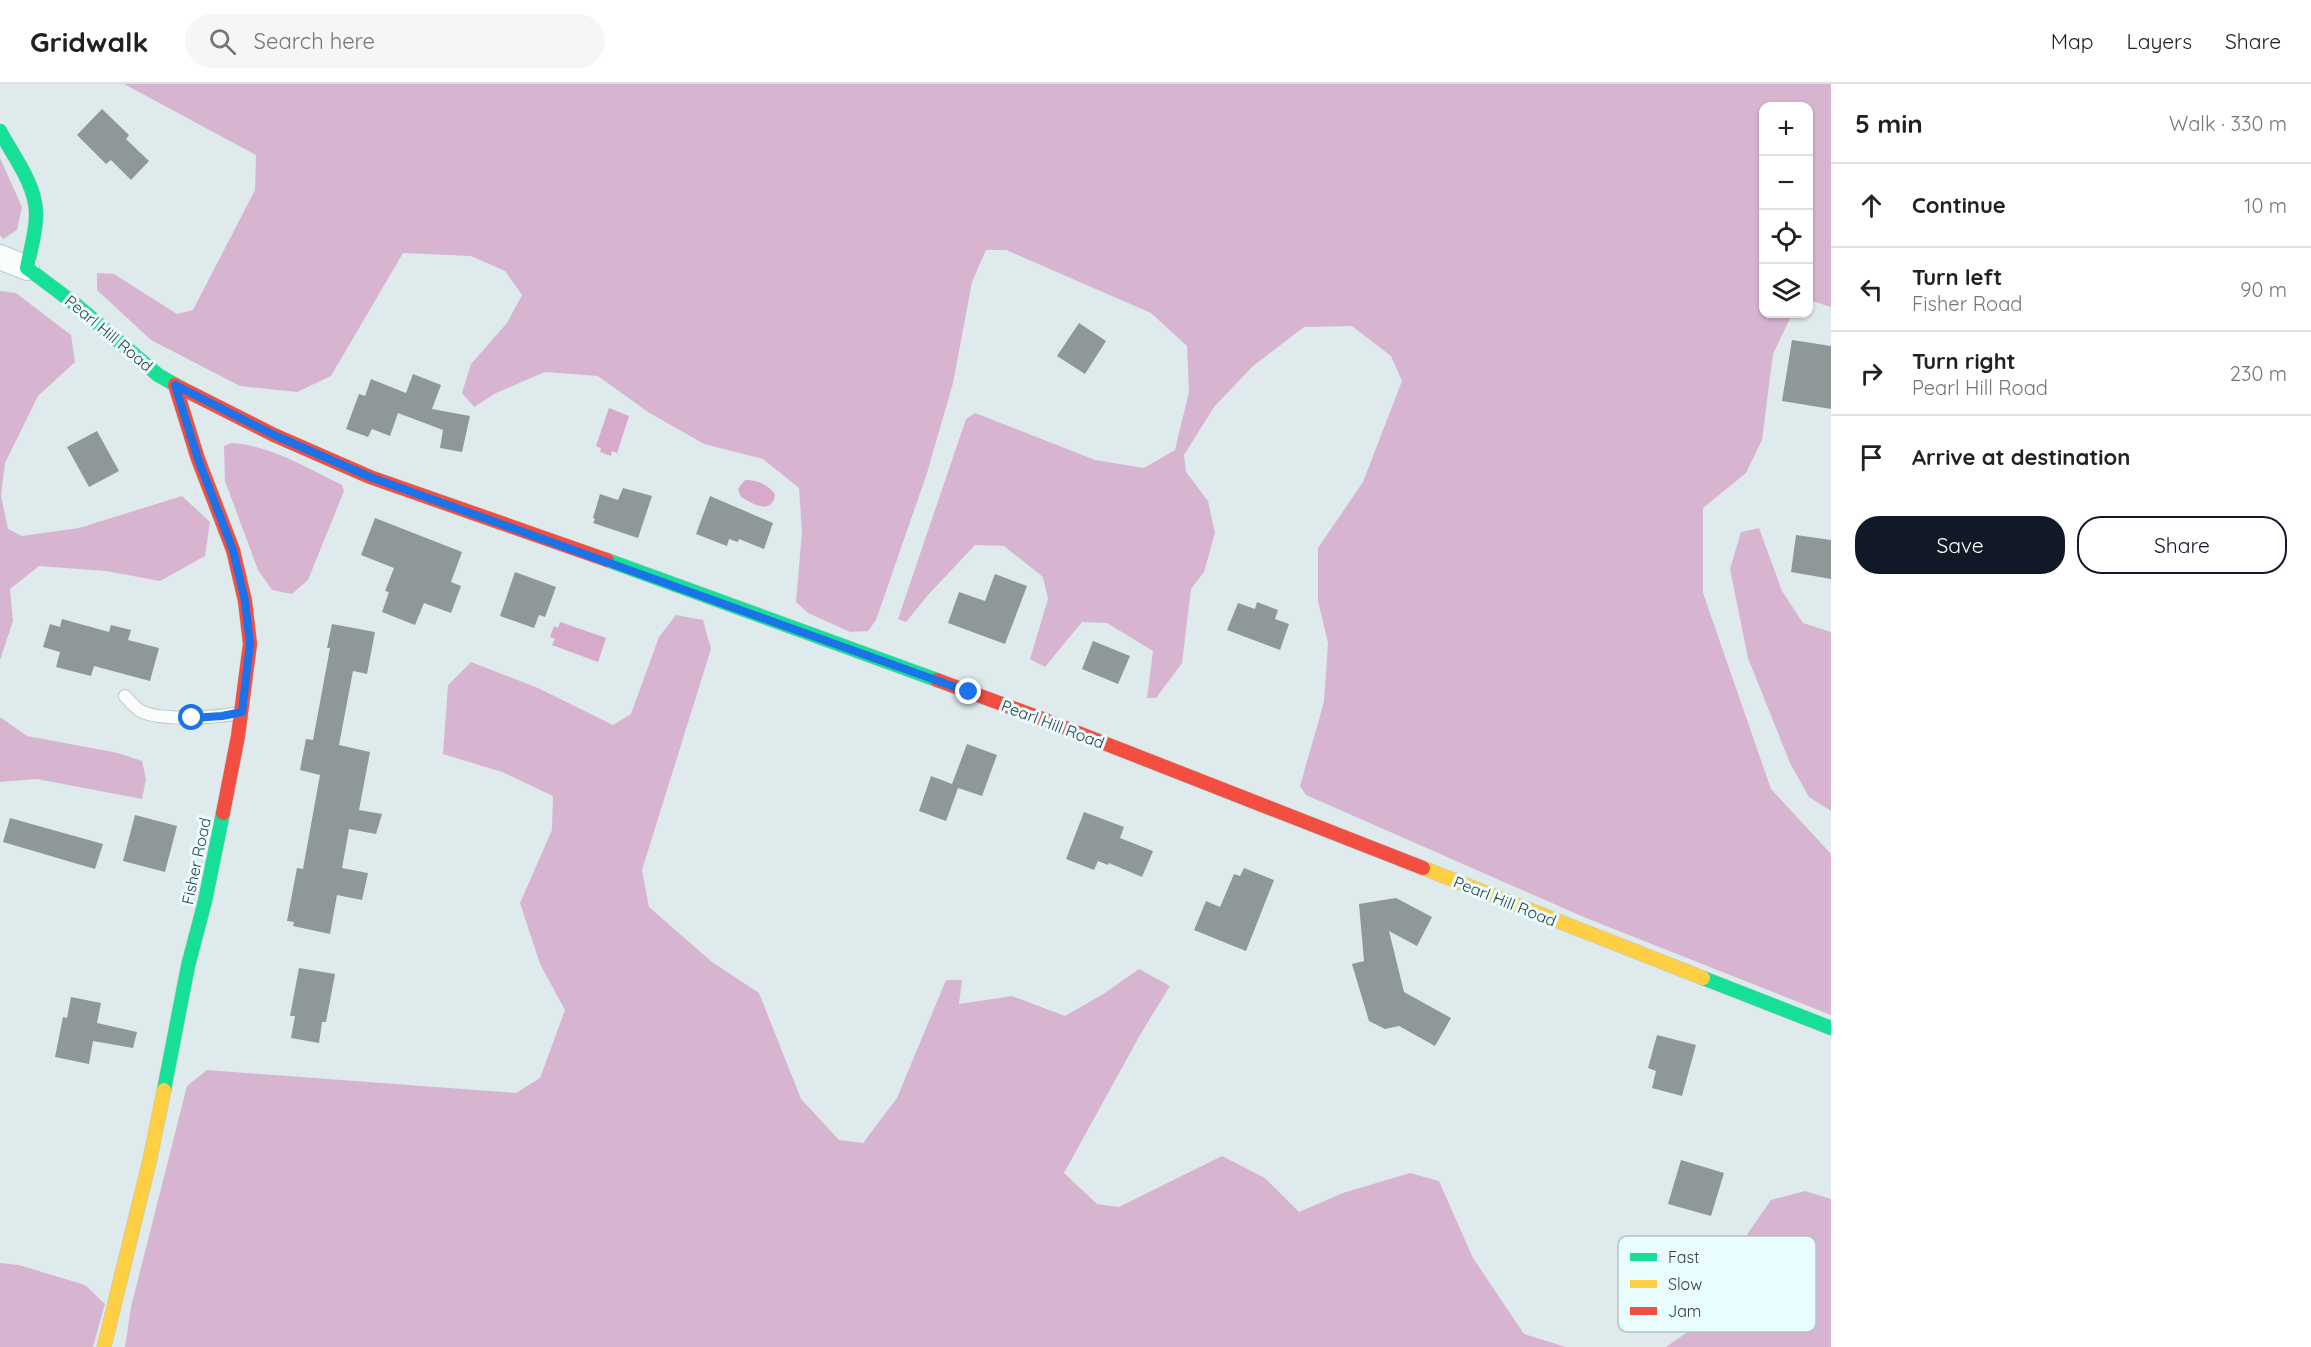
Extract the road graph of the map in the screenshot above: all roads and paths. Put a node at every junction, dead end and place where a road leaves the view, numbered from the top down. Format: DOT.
graph roads {
  1 [pos="0,131"];
  2 [pos="0,257"];
  3 [pos="27,268"];
  4 [pos="175,385"];
  5 [pos="125,696"];
  6 [pos="242,712"];
  7 [pos="1831,1028"];
  8 [pos="104,1347"];
  1 -- 3 [label="street"];
  2 -- 3 [label="street, Pearl Hill Road"];
  3 -- 4 [label="street, Pearl Hill Road"];
  4 -- 6 [label="street, Fisher Road"];
  4 -- 7 [label="street, Pearl Hill Road"];
  5 -- 6 [label="lane"];
  6 -- 8 [label="street, Fisher Road"];
}
